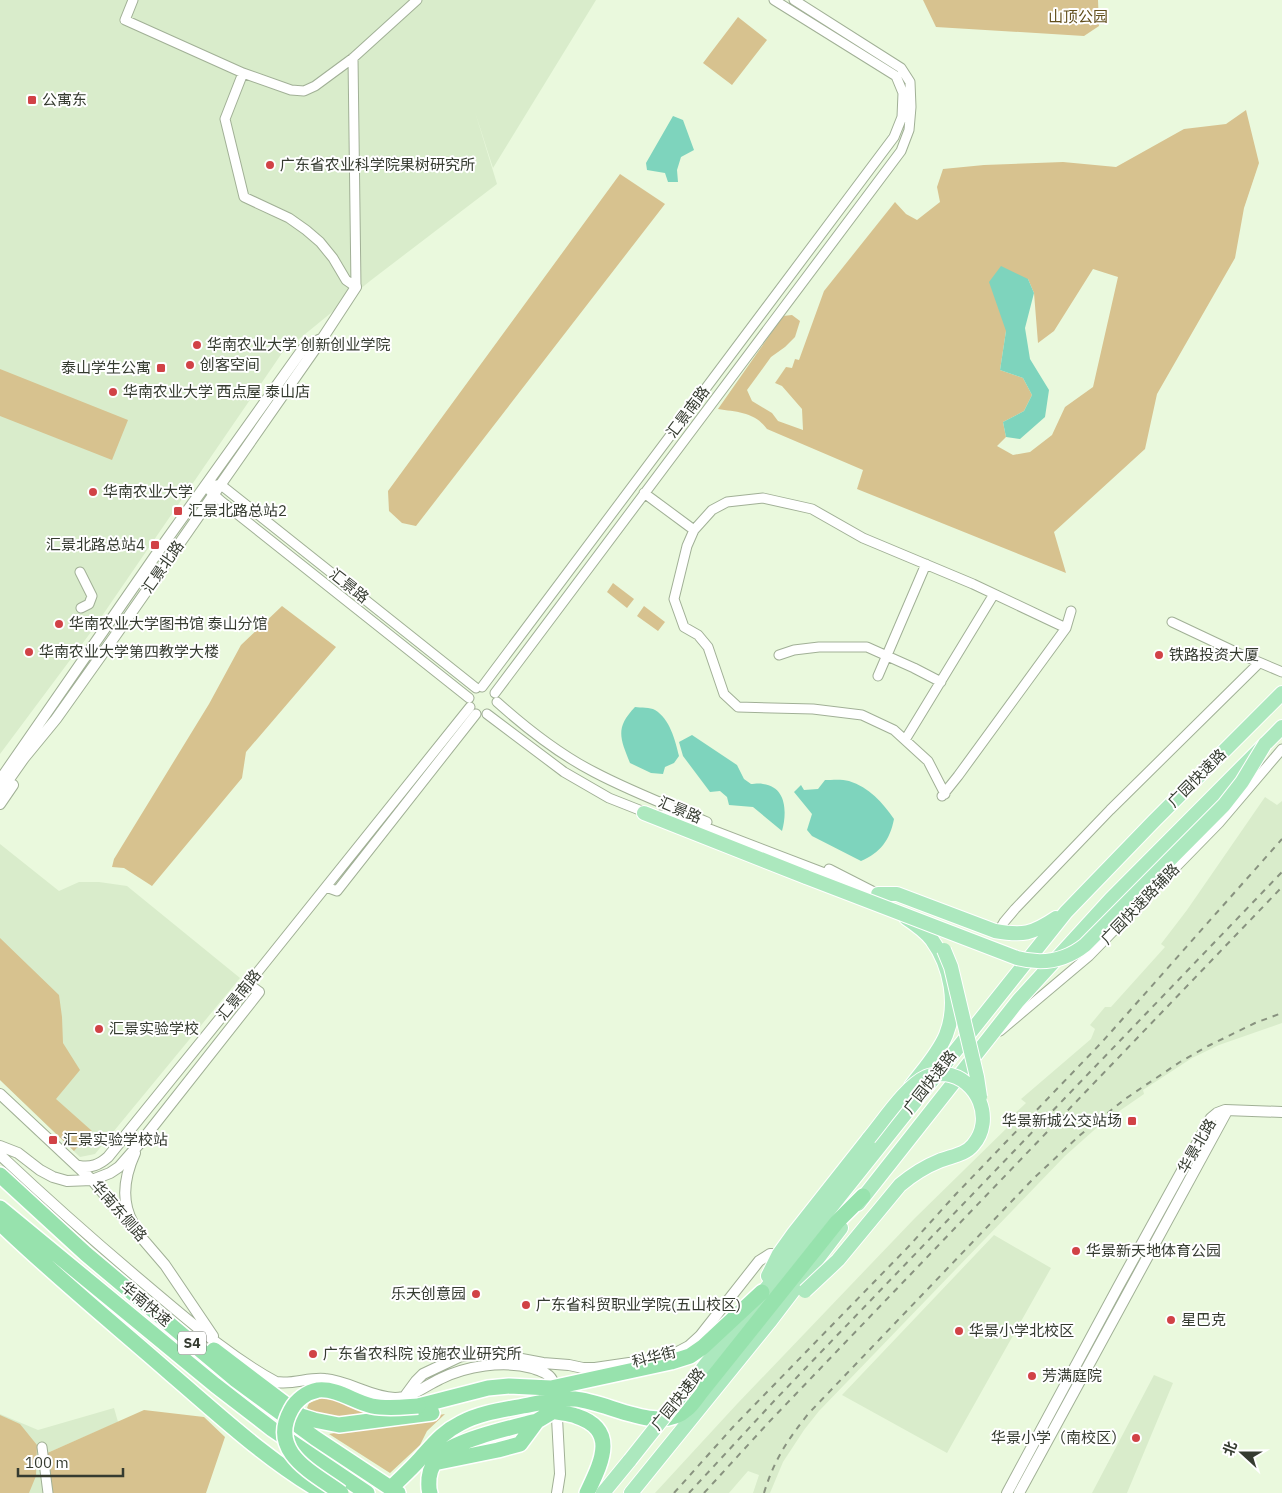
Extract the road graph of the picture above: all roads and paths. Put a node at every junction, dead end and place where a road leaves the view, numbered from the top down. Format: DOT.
graph roads {
  1 [pos="134,0"];
  2 [pos="417,0"];
  3 [pos="774,0"];
  4 [pos="794,0"];
  5 [pos="354,58"];
  6 [pos="243,73"];
  7 [pos="356,287"];
  8 [pos="322,339"];
  9 [pos="206,485"];
  10 [pos="220,485"];
  11 [pos="644,493"];
  12 [pos="213,495"];
  13 [pos="694,530"];
  14 [pos="926,564"];
  15 [pos="80,572"];
  16 [pos="994,594"];
  17 [pos="81,608"];
  18 [pos="1071,611"];
  19 [pos="1172,622"];
  20 [pos="1066,628"];
  21 [pos="779,655"];
  22 [pos="886,656"];
  23 [pos="1260,663"];
  24 [pos="1282,672"];
  25 [pos="878,676"];
  26 [pos="940,682"];
  27 [pos="480,687"];
  28 [pos="1282,693"];
  29 [pos="496,698"];
  30 [pos="472,706"];
  31 [pos="486,714"];
  32 [pos="56,719"];
  33 [pos="1282,727"];
  34 [pos="905,740"];
  35 [pos="1265,744"];
  36 [pos="1282,749"];
  37 [pos="21,750"];
  38 [pos="0,772"];
  39 [pos="0,780"];
  40 [pos="0,792"];
  41 [pos="0,804"];
  42 [pos="644,813"];
  43 [pos="876,898"];
  44 [pos="1066,912"];
  45 [pos="998,932"];
  46 [pos="941,951"];
  47 [pos="248,984"];
  48 [pos="982,1045"];
  49 [pos="910,1089"];
  50 [pos="0,1094"];
  51 [pos="981,1105"];
  52 [pos="1227,1111"];
  53 [pos="1282,1112"];
  54 [pos="140,1142"];
  55 [pos="0,1146"];
  56 [pos="0,1155"];
  57 [pos="79,1166"];
  58 [pos="0,1175"];
  59 [pos="92,1180"];
  60 [pos="863,1196"];
  61 [pos="0,1208"];
  62 [pos="0,1224"];
  63 [pos="143,1238"];
  64 [pos="779,1254"];
  65 [pos="762,1292"];
  66 [pos="162,1317"];
  67 [pos="771,1320"];
  68 [pos="219,1345"];
  69 [pos="553,1382"];
  70 [pos="463,1395"];
  71 [pos="405,1396"];
  72 [pos="560,1398"];
  73 [pos="538,1403"];
  74 [pos="555,1415"];
  75 [pos="42,1447"];
  76 [pos="396,1489"];
  77 [pos="48,1493"];
  78 [pos="324,1493"];
  79 [pos="341,1493"];
  80 [pos="367,1493"];
  81 [pos="430,1493"];
  82 [pos="557,1493"];
  83 [pos="587,1493"];
  84 [pos="603,1493"];
  85 [pos="631,1493"];
  86 [pos="1007,1493"];
  87 [pos="1019,1493"];
  1 -- 6 [label="street"];
  2 -- 5 [label="street"];
  3 -- 27 [label="street, 汇景南路"];
  4 -- 11 [label="street, 汇景南路"];
  5 -- 6 [label="street"];
  5 -- 7 [label="street"];
  6 -- 7 [label="street"];
  7 -- 8 [label="street, 汇景北路"];
  8 -- 9 [label="street, 汇景北路"];
  8 -- 10 [label="street, 汇景北路"];
  9 -- 10 [label="street"];
  9 -- 12 [label="street, 汇景路"];
  9 -- 37 [label="street, 汇景北路"];
  10 -- 12 [label="street, 汇景北路"];
  10 -- 27 [label="street, 汇景路"];
  11 -- 13 [label="street"];
  11 -- 29 [label="street, 汇景南路"];
  12 -- 30 [label="street, 汇景路"];
  12 -- 32 [label="street, 汇景北路"];
  13 -- 14 [label="street"];
  13 -- 34 [label="street"];
  14 -- 16 [label="street"];
  14 -- 22 [label="street"];
  15 -- 17 [label="street"];
  16 -- 20 [label="street"];
  16 -- 26 [label="street"];
  18 -- 20 [label="street"];
  19 -- 23 [label="street"];
  20 -- 34 [label="street"];
  21 -- 22 [label="street"];
  22 -- 25 [label="street"];
  22 -- 26 [label="street"];
  23 -- 24 [label="street"];
  23 -- 45 [label="street"];
  26 -- 34 [label="street"];
  27 -- 29 [label="street"];
  27 -- 30 [label="street"];
  28 -- 44 [label="highway, 广园快速路"];
  29 -- 31 [label="street"];
  29 -- 43 [label="street, 汇景路"];
  30 -- 31 [label="street"];
  30 -- 47 [label="street, 汇景南路"];
  31 -- 42 [label="street, 汇景路"];
  32 -- 40 [label="street, 汇景北路"];
  32 -- 41 [label="street"];
  33 -- 35 [label="highway, 广园快速路"];
  35 -- 42 [label="highway, bridge"];
  35 -- 48 [label="highway, 广园快速路, bridge"];
  36 -- 48 [label="street, 广园快速路辅路"];
  37 -- 38 [label="street"];
  37 -- 39 [label="street, 汇景北路"];
  42 -- 43 [label="street, 汇景路"];
  43 -- 45 [label="highway"];
  43 -- 46 [label="highway"];
  44 -- 45 [label="highway"];
  44 -- 65 [label="highway, 广园快速路"];
  46 -- 49 [label="highway, bridge"];
  46 -- 51 [label="highway, bridge"];
  47 -- 54 [label="street, 汇景南路"];
  47 -- 57 [label="street, 汇景南路"];
  48 -- 60 [label="highway, 广园快速路"];
  49 -- 51 [label="highway, bridge"];
  49 -- 64 [label="highway, bridge"];
  50 -- 57 [label="street, 华南东侧路"];
  51 -- 67 [label="highway, bridge"];
  52 -- 53 [label="street"];
  52 -- 86 [label="street, 华景北路"];
  52 -- 87 [label="street, 华景北路"];
  54 -- 59 [label="street"];
  54 -- 63 [label="street"];
  55 -- 59 [label="street"];
  56 -- 68 [label="street, 华南东侧路"];
  57 -- 59 [label="street, 华南东侧路"];
  58 -- 66 [label="highway, 华南快速 / S4"];
  59 -- 63 [label="street, 华南东侧路"];
  60 -- 67 [label="highway, 广园快速路"];
  60 -- 72 [label="highway"];
  61 -- 80 [label="highway, 华南快速 / S4"];
  62 -- 78 [label="highway"];
  63 -- 68 [label="street, 华南东侧路"];
  64 -- 65 [label="highway"];
  64 -- 71 [label="street, 科华街"];
  65 -- 70 [label="highway"];
  65 -- 84 [label="highway, 广园快速路, bridge"];
  66 -- 70 [label="highway"];
  66 -- 76 [label="highway, 华南快速 / S4"];
  67 -- 85 [label="highway, 广园快速路"];
  68 -- 71 [label="street, 华南东侧路"];
  69 -- 71 [label="street"];
  70 -- 79 [label="highway, bridge"];
  72 -- 73 [label="highway"];
  72 -- 74 [label="highway"];
  73 -- 74 [label="highway"];
  73 -- 76 [label="highway"];
  74 -- 81 [label="highway"];
  74 -- 82 [label="street"];
  74 -- 83 [label="highway"];
  75 -- 77 [label="street"];
}
